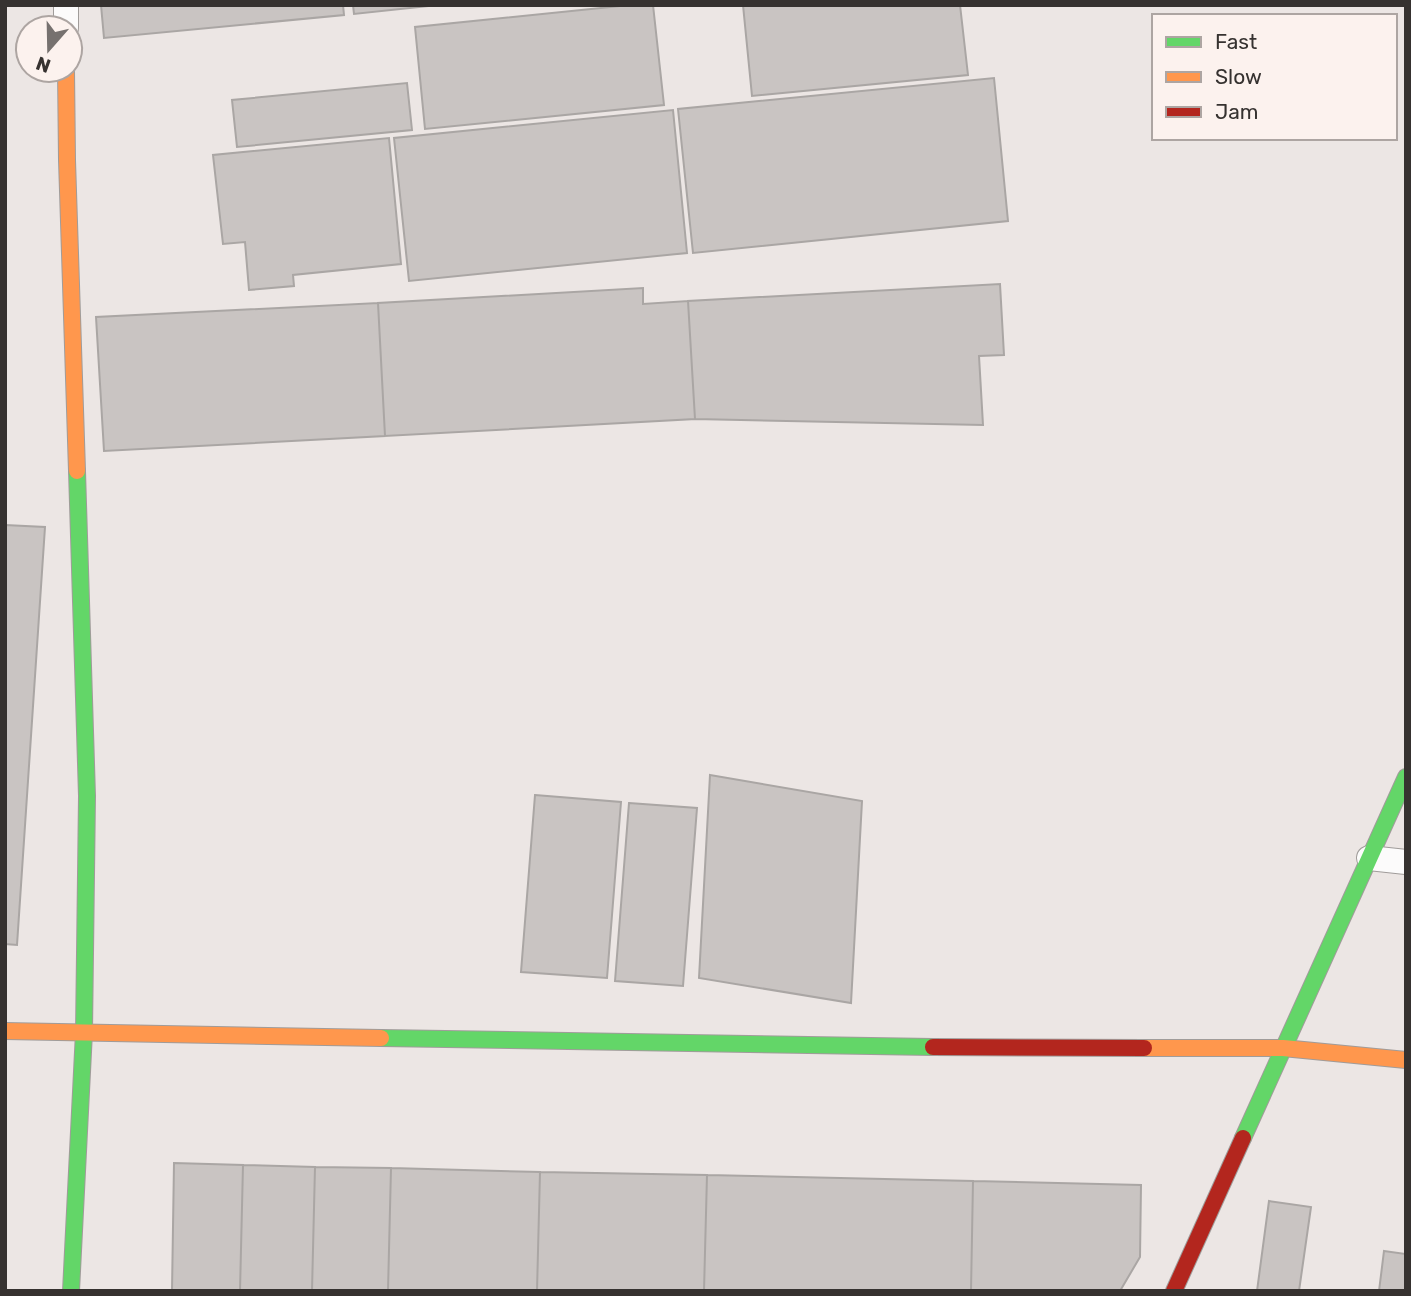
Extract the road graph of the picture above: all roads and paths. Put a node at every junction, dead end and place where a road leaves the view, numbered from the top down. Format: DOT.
graph roads {
  1 [pos="66,84"];
  2 [pos="1406,778"];
  3 [pos="1369,858"];
  4 [pos="1406,862"];
  5 [pos="5,1031"];
  6 [pos="84,1032"];
  7 [pos="1283,1048"];
  8 [pos="1406,1060"];
  9 [pos="71,1291"];
  10 [pos="1174,1291"];
  1 -- 6 [label="street"];
  2 -- 3 [label="street"];
  3 -- 4 [label="street"];
  3 -- 7 [label="street"];
  5 -- 6 [label="street"];
  6 -- 7 [label="street"];
  6 -- 9 [label="street"];
  7 -- 8 [label="street"];
  7 -- 10 [label="street"];
}
